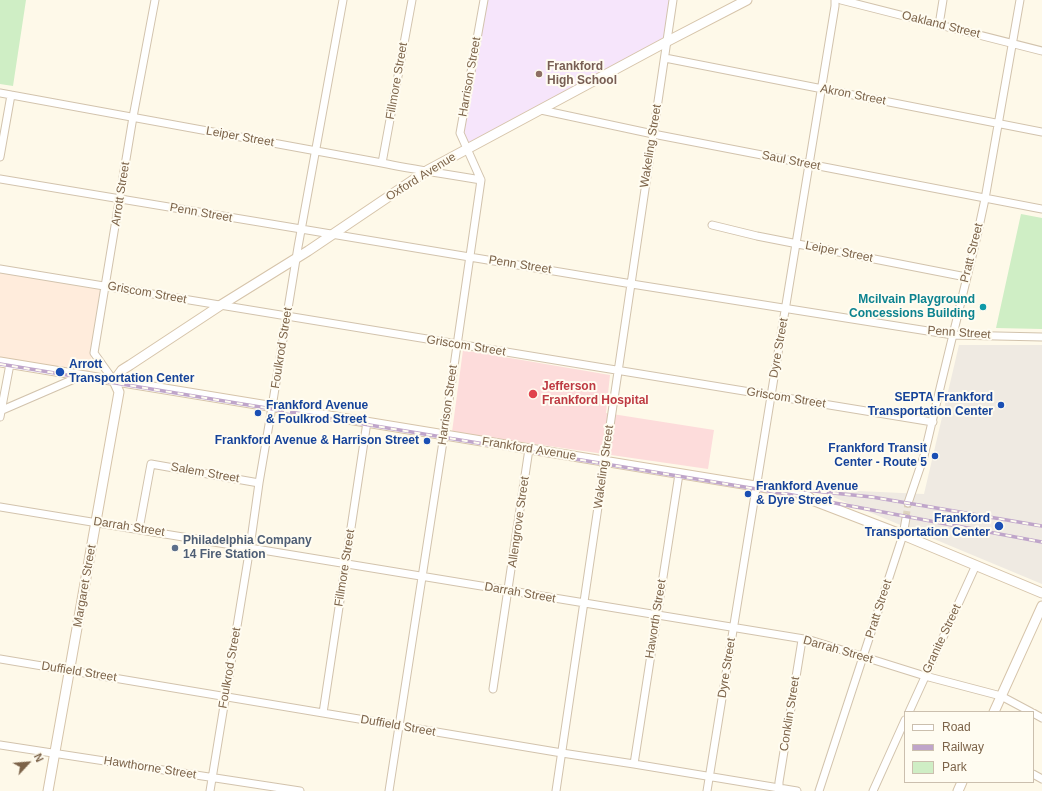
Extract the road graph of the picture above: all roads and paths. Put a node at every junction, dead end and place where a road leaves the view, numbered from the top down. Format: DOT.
graph roads {
  1 [pos="155,0"];
  2 [pos="343,0"];
  3 [pos="412,0"];
  4 [pos="484,0"];
  5 [pos="673,0"];
  6 [pos="747,0"];
  7 [pos="835,0"];
  8 [pos="841,0"];
  9 [pos="943,0"];
  10 [pos="1020,0"];
  11 [pos="939,25"];
  12 [pos="668,41"];
  13 [pos="1013,43"];
  14 [pos="1042,51"];
  15 [pos="665,58"];
  16 [pos="822,88"];
  17 [pos="0,93"];
  18 [pos="10,95"];
  19 [pos="542,110"];
  20 [pos="133,117"];
  21 [pos="999,123"];
  22 [pos="1042,132"];
  23 [pos="653,134"];
  24 [pos="467,149"];
  25 [pos="314,150"];
  26 [pos="0,157"];
  27 [pos="382,163"];
  28 [pos="809,164"];
  29 [pos="428,170"];
  30 [pos="0,179"];
  31 [pos="481,180"];
  32 [pos="120,199"];
  33 [pos="985,199"];
  34 [pos="1042,209"];
  35 [pos="712,225"];
  36 [pos="300,230"];
  37 [pos="334,234"];
  38 [pos="796,243"];
  39 [pos="469,257"];
  40 [pos="296,258"];
  41 [pos="0,269"];
  42 [pos="966,277"];
  43 [pos="631,284"];
  44 [pos="105,286"];
  45 [pos="221,305"];
  46 [pos="785,309"];
  47 [pos="287,316"];
  48 [pos="953,335"];
  49 [pos="1042,336"];
  50 [pos="456,344"];
  51 [pos="0,362"];
  52 [pos="10,364"];
  53 [pos="617,370"];
  54 [pos="81,376"];
  55 [pos="114,381"];
  56 [pos="770,396"];
  57 [pos="272,406"];
  58 [pos="0,413"];
  59 [pos="368,422"];
  60 [pos="933,422"];
  61 [pos="444,435"];
  62 [pos="529,449"];
  63 [pos="604,462"];
  64 [pos="679,474"];
  65 [pos="259,483"];
  66 [pos="756,487"];
  67 [pos="908,503"];
  68 [pos="0,506"];
  69 [pos="906,518"];
  70 [pos="96,522"];
  71 [pos="139,529"];
  72 [pos="903,535"];
  73 [pos="250,547"];
  74 [pos="346,563"];
  75 [pos="976,565"];
  76 [pos="422,576"];
  77 [pos="509,591"];
  78 [pos="1042,593"];
  79 [pos="583,604"];
  80 [pos="1042,606"];
  81 [pos="656,615"];
  82 [pos="734,628"];
  83 [pos="802,640"];
  84 [pos="863,657"];
  85 [pos="0,659"];
  86 [pos="70,670"];
  87 [pos="925,676"];
  88 [pos="493,689"];
  89 [pos="1001,696"];
  90 [pos="225,697"];
  91 [pos="909,711"];
  92 [pos="994,711"];
  93 [pos="1028,711"];
  94 [pos="323,713"];
  95 [pos="904,722"];
  96 [pos="399,726"];
  97 [pos="0,745"];
  98 [pos="55,753"];
  99 [pos="562,753"];
  100 [pos="634,764"];
  101 [pos="709,776"];
  102 [pos="212,777"];
  103 [pos="779,788"];
  104 [pos="48,791"];
  105 [pos="210,791"];
  106 [pos="300,791"];
  107 [pos="389,791"];
  108 [pos="556,791"];
  109 [pos="707,791"];
  110 [pos="797,791"];
  111 [pos="819,791"];
  112 [pos="872,791"];
  1 -- 20 [label="street, Arrott Street"];
  2 -- 25 [label="street, Foulkrod Street"];
  3 -- 27 [label="street, Fillmore Street"];
  4 -- 24 [label="street, Harrison Street"];
  5 -- 12 [label="street, Wakeling Street"];
  6 -- 12 [label="main road, Oxford Avenue"];
  7 -- 16 [label="street, Dyre Street"];
  8 -- 11 [label="street, Oakland Street"];
  9 -- 11 [label="street"];
  10 -- 13 [label="street, Pratt Street"];
  11 -- 13 [label="street, Oakland Street"];
  12 -- 15 [label="street, Wakeling Street"];
  12 -- 19 [label="main road, Oxford Avenue"];
  13 -- 14 [label="street, Oakland Street"];
  13 -- 21 [label="street, Pratt Street"];
  15 -- 16 [label="street, Akron Street"];
  15 -- 23 [label="street, Wakeling Street"];
  16 -- 21 [label="street, Akron Street"];
  16 -- 28 [label="street, Dyre Street"];
  17 -- 18 [label="street, Leiper Street"];
  18 -- 20 [label="street, Leiper Street"];
  18 -- 26 [label="street"];
  19 -- 23 [label="street, Saul Street"];
  19 -- 24 [label="main road, Oxford Avenue"];
  20 -- 25 [label="street, Leiper Street"];
  20 -- 32 [label="street, Arrott Street"];
  21 -- 22 [label="street, Akron Street"];
  21 -- 33 [label="street, Pratt Street"];
  23 -- 28 [label="street, Saul Street"];
  23 -- 43 [label="street, Wakeling Street"];
  24 -- 29 [label="main road, Oxford Avenue"];
  24 -- 31 [label="street, Harrison Street"];
  25 -- 27 [label="street, Leiper Street"];
  25 -- 36 [label="street, Foulkrod Street"];
  27 -- 29 [label="street, Leiper Street"];
  28 -- 33 [label="street, Saul Street"];
  28 -- 38 [label="street, Dyre Street"];
  29 -- 31 [label="street, Leiper Street"];
  29 -- 37 [label="main road, Oxford Avenue"];
  30 -- 32 [label="street, Penn Street"];
  31 -- 39 [label="street, Harrison Street"];
  32 -- 36 [label="street, Penn Street"];
  32 -- 44 [label="street, Arrott Street"];
  33 -- 34 [label="street, Saul Street"];
  33 -- 42 [label="street, Pratt Street"];
  35 -- 38 [label="street, Leiper Street"];
  36 -- 37 [label="street, Penn Street"];
  36 -- 40 [label="street, Foulkrod Street"];
  37 -- 39 [label="street, Penn Street"];
  37 -- 40 [label="main road, Oxford Avenue"];
  38 -- 42 [label="street, Leiper Street"];
  38 -- 46 [label="street, Dyre Street"];
  39 -- 43 [label="street, Penn Street"];
  39 -- 50 [label="street, Harrison Street"];
  40 -- 45 [label="main road, Oxford Avenue"];
  40 -- 47 [label="street, Foulkrod Street"];
  41 -- 44 [label="street, Griscom Street"];
  42 -- 48 [label="street, Pratt Street"];
  43 -- 46 [label="street, Penn Street"];
  43 -- 53 [label="street, Wakeling Street"];
  44 -- 45 [label="street, Griscom Street"];
  44 -- 55 [label="street, Arrott Street"];
  45 -- 47 [label="street, Griscom Street"];
  45 -- 55 [label="main road, Oxford Avenue"];
  46 -- 48 [label="street, Penn Street"];
  46 -- 56 [label="street, Dyre Street"];
  47 -- 50 [label="street, Griscom Street"];
  47 -- 57 [label="street, Foulkrod Street"];
  48 -- 49 [label="street, Penn Street"];
  48 -- 60 [label="street, Pratt Street"];
  50 -- 53 [label="street, Griscom Street"];
  50 -- 61 [label="street, Harrison Street"];
  51 -- 52 [label="main road, Frankford Avenue"];
  52 -- 54 [label="main road, Frankford Avenue"];
  52 -- 58 [label="street"];
  53 -- 56 [label="street, Griscom Street"];
  53 -- 63 [label="street, Wakeling Street"];
  54 -- 55 [label="main road, Frankford Avenue"];
  54 -- 58 [label="street"];
  55 -- 57 [label="main road, Frankford Avenue"];
  55 -- 70 [label="main road, Margaret Street"];
  56 -- 60 [label="street, Griscom Street"];
  56 -- 66 [label="street, Dyre Street"];
  57 -- 59 [label="main road, Frankford Avenue"];
  57 -- 65 [label="street, Foulkrod Street"];
  59 -- 61 [label="main road, Frankford Avenue"];
  59 -- 74 [label="street, Fillmore Street"];
  60 -- 67 [label="street, Pratt Street"];
  61 -- 62 [label="main road, Frankford Avenue"];
  61 -- 76 [label="street, Harrison Street"];
  62 -- 63 [label="main road, Frankford Avenue"];
  62 -- 77 [label="street, Allengrove Street"];
  63 -- 64 [label="main road, Frankford Avenue"];
  63 -- 79 [label="street, Wakeling Street"];
  64 -- 66 [label="main road, Frankford Avenue"];
  64 -- 81 [label="street, Haworth Street"];
  65 -- 71 [label="street, Salem Street"];
  65 -- 73 [label="street, Foulkrod Street"];
  66 -- 72 [label="main road, Frankford Avenue"];
  66 -- 82 [label="street, Dyre Street"];
  68 -- 70 [label="street, Darrah Street"];
  69 -- 72 [label="street, Pratt Street"];
  70 -- 71 [label="street, Darrah Street"];
  70 -- 86 [label="main road, Margaret Street"];
  71 -- 73 [label="street, Darrah Street"];
  72 -- 75 [label="main road, Frankford Avenue"];
  72 -- 84 [label="street, Pratt Street"];
  73 -- 74 [label="street, Darrah Street"];
  73 -- 90 [label="street, Foulkrod Street"];
  74 -- 76 [label="street, Darrah Street"];
  74 -- 94 [label="street, Fillmore Street"];
  75 -- 78 [label="main road, Frankford Avenue"];
  75 -- 87 [label="street, Granite Street"];
  76 -- 77 [label="street, Darrah Street"];
  76 -- 96 [label="street, Harrison Street"];
  77 -- 79 [label="street, Darrah Street"];
  77 -- 88 [label="street, Allengrove Street"];
  79 -- 81 [label="street, Darrah Street"];
  79 -- 99 [label="street, Wakeling Street"];
  80 -- 89 [label="main road"];
  81 -- 82 [label="street, Darrah Street"];
  81 -- 100 [label="street, Haworth Street"];
  82 -- 83 [label="street, Darrah Street"];
  82 -- 101 [label="street, Dyre Street"];
  83 -- 84 [label="street, Darrah Street"];
  83 -- 103 [label="street, Conklin Street"];
  84 -- 87 [label="street, Darrah Street"];
  84 -- 111 [label="street, Pratt Street"];
  85 -- 86 [label="street, Duffield Street"];
  86 -- 90 [label="street, Duffield Street"];
  86 -- 98 [label="main road, Margaret Street"];
  87 -- 89 [label="street, Darrah Street"];
  87 -- 91 [label="street, Granite Street"];
  89 -- 92 [label="main road"];
  89 -- 93 [label="street, Darrah Street"];
  90 -- 94 [label="street, Duffield Street"];
  90 -- 102 [label="street, Foulkrod Street"];
  94 -- 96 [label="street, Duffield Street"];
  95 -- 112 [label="street"];
  96 -- 99 [label="street, Duffield Street"];
  96 -- 107 [label="street, Harrison Street"];
  97 -- 98 [label="street, Hawthorne Street"];
  98 -- 102 [label="street, Hawthorne Street"];
  98 -- 104 [label="main road, Margaret Street"];
  99 -- 100 [label="street, Duffield Street"];
  99 -- 108 [label="street, Wakeling Street"];
  100 -- 101 [label="street, Duffield Street"];
  101 -- 103 [label="street, Duffield Street"];
  101 -- 109 [label="street, Dyre Street"];
  102 -- 105 [label="street, Foulkrod Street"];
  102 -- 106 [label="street, Hawthorne Street"];
  103 -- 110 [label="street, Duffield Street"];
}
